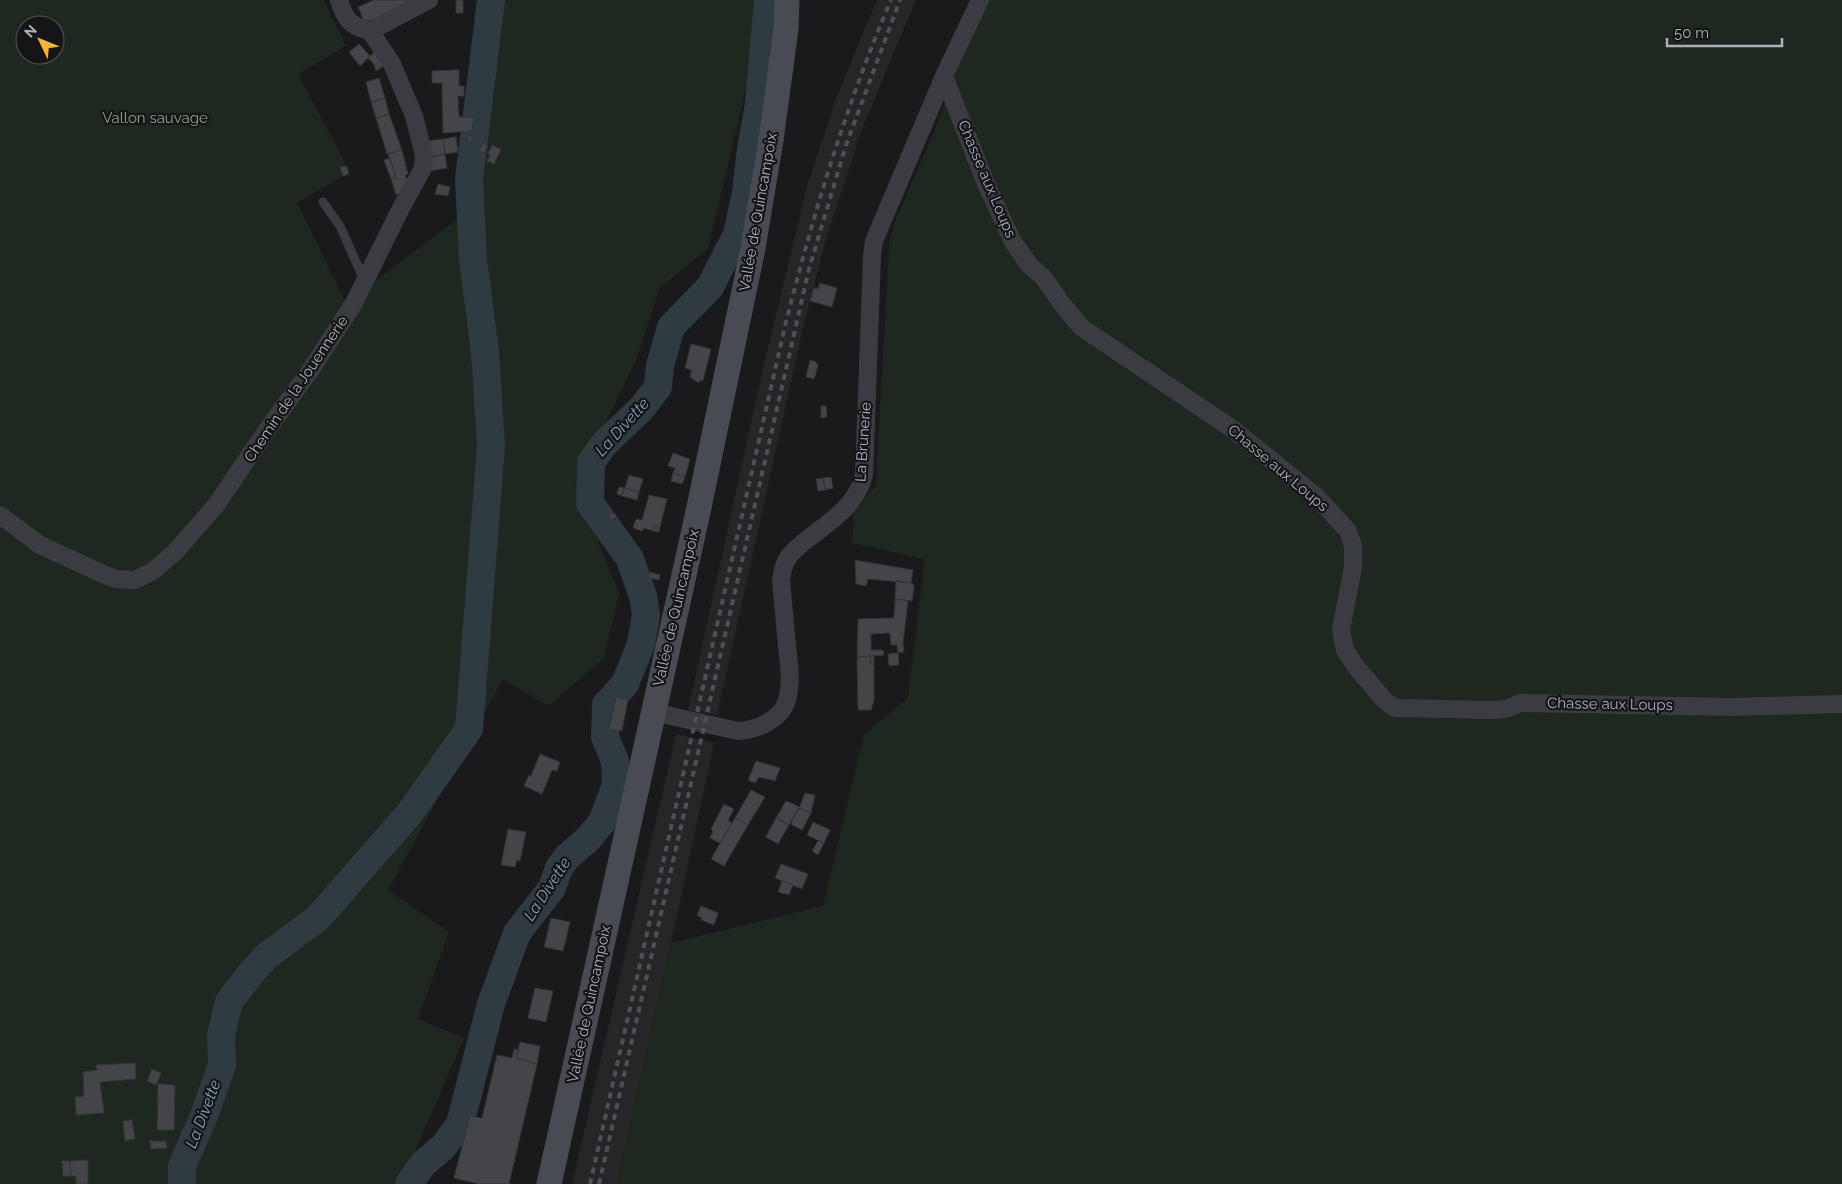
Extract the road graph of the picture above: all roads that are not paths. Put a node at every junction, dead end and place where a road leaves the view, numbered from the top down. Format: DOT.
graph roads {
  1 [pos="339,0"];
  2 [pos="429,0"];
  3 [pos="787,0"];
  4 [pos="980,0"];
  5 [pos="370,31"];
  6 [pos="944,76"];
  7 [pos="323,202"];
  8 [pos="365,283"];
  9 [pos="0,515"];
  10 [pos="1842,704"];
  11 [pos="652,712"];
  12 [pos="549,1184"];
  1 -- 5 [label="street"];
  2 -- 5 [label="street"];
  3 -- 11 [label="main road, Vallée de Quincampoix"];
  4 -- 6 [label="street, La Brunerie"];
  5 -- 8 [label="street, Chemin de la Jouennerie"];
  6 -- 10 [label="street, Chasse aux Loups"];
  6 -- 11 [label="street, La Brunerie"];
  7 -- 8 [label="lane"];
  8 -- 9 [label="street, Chemin de la Jouennerie"];
  11 -- 12 [label="main road, Vallée de Quincampoix"];
}
